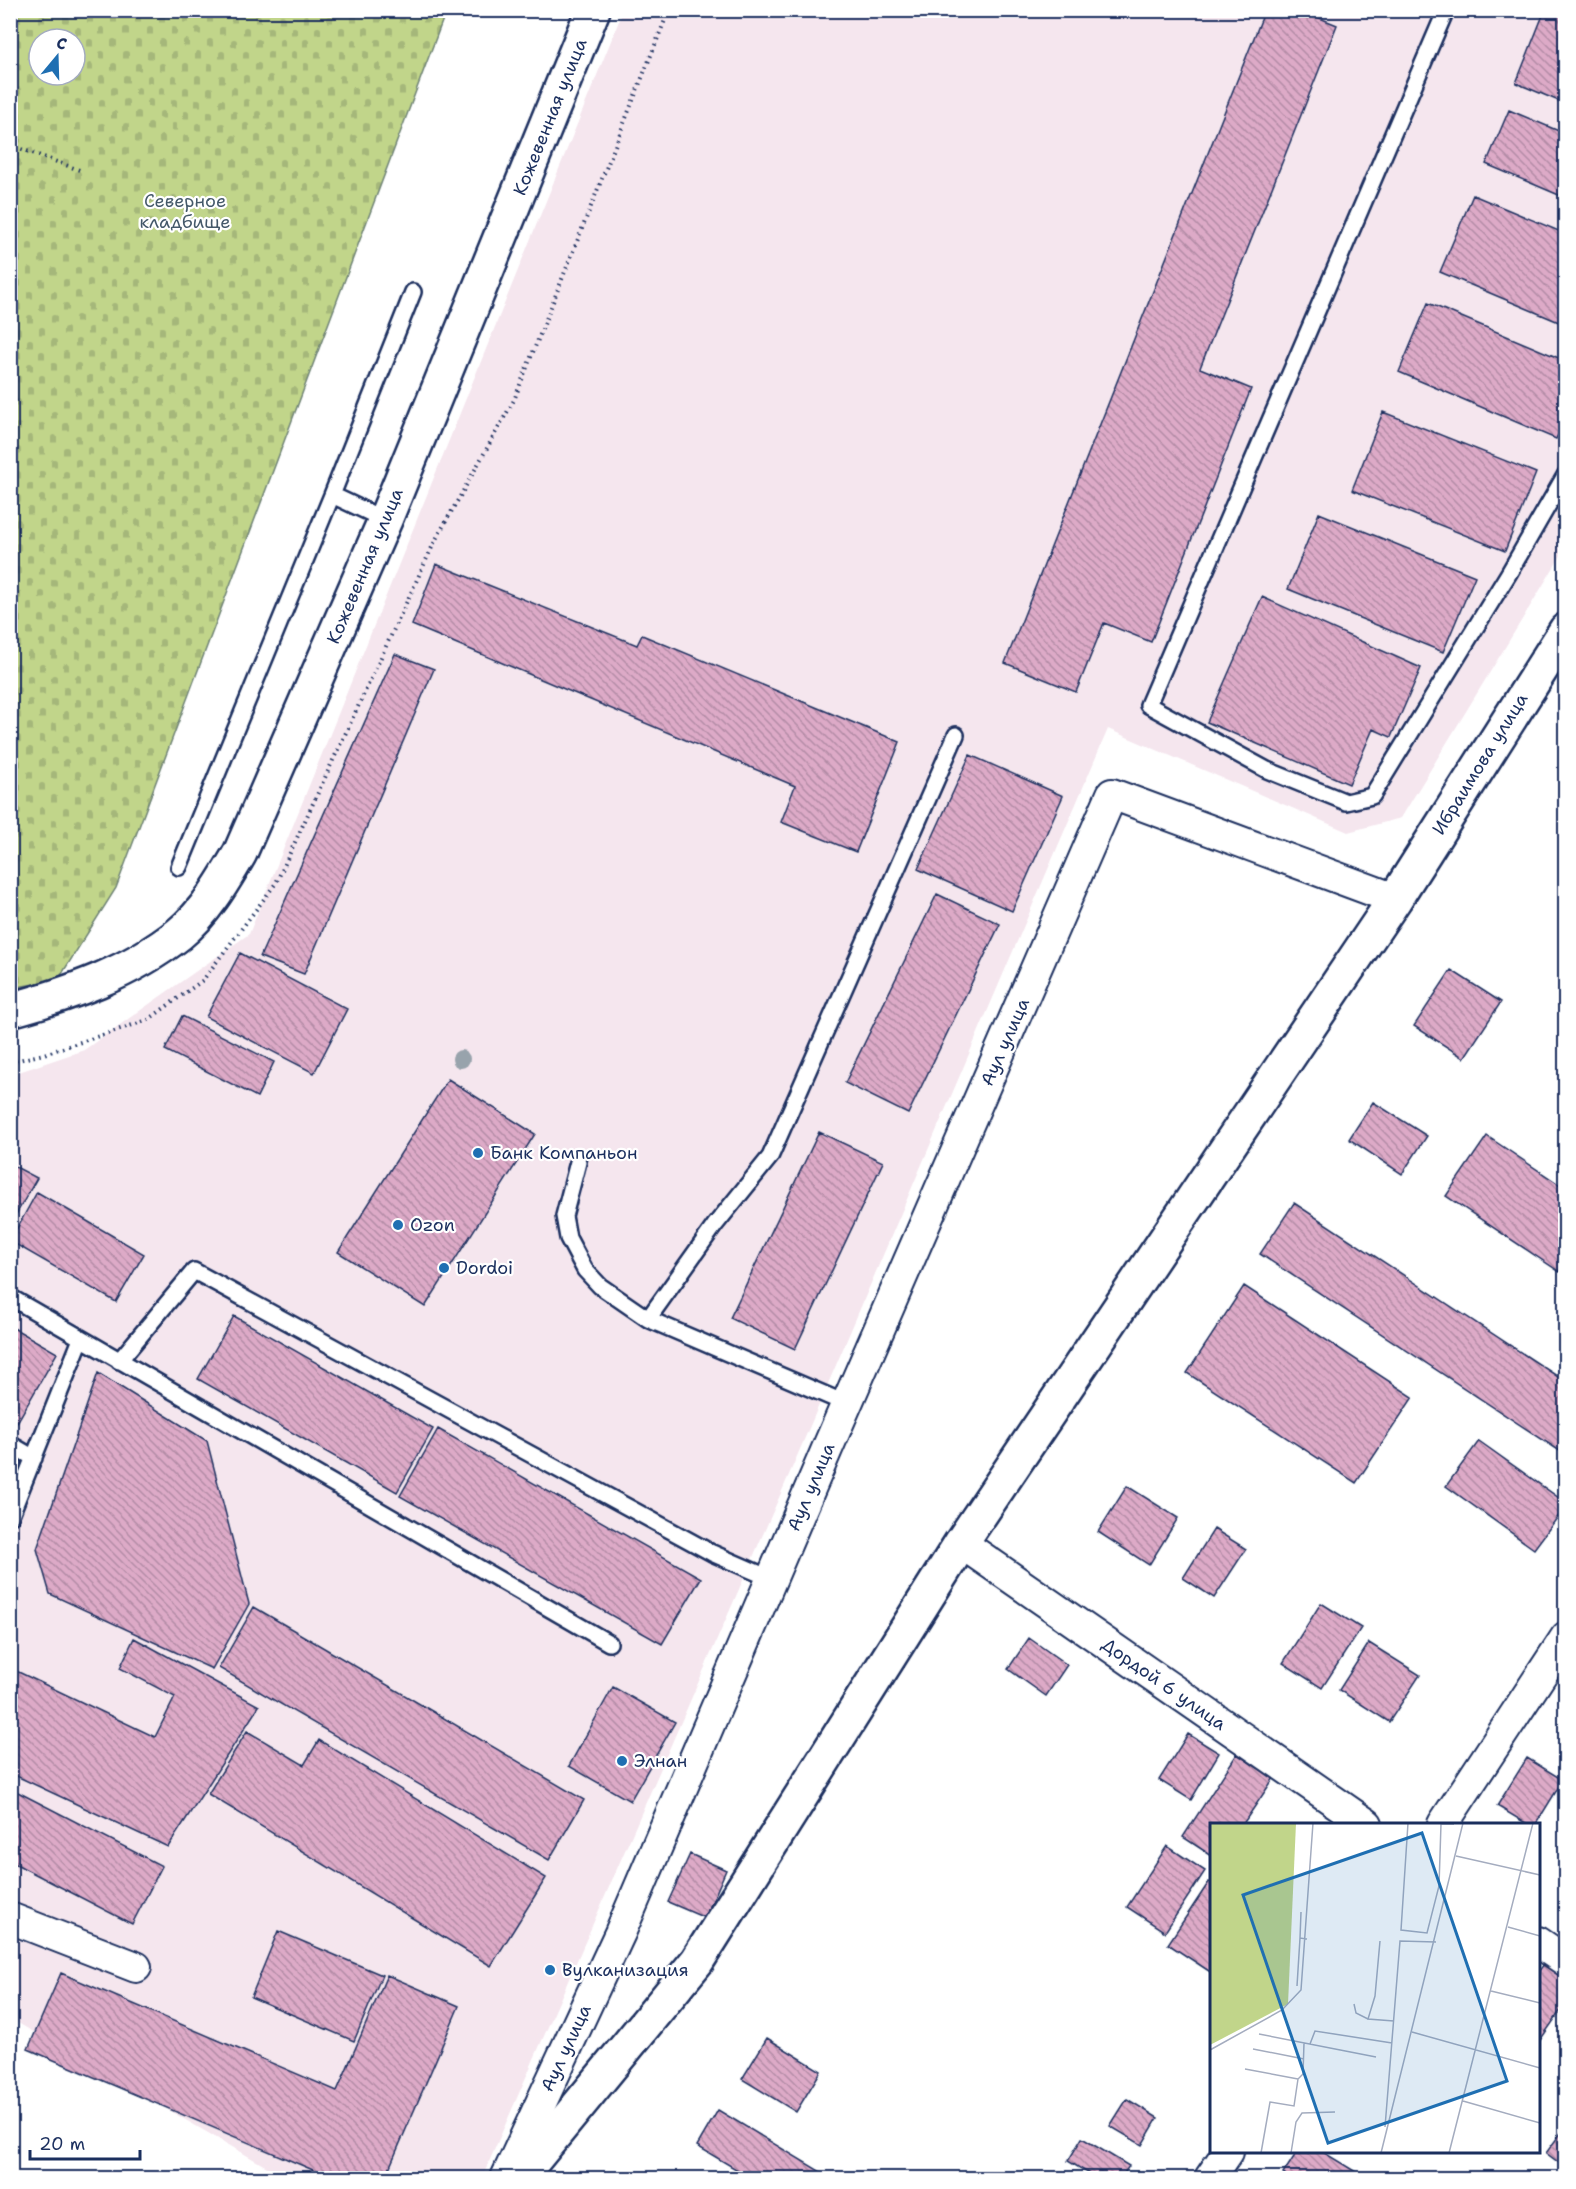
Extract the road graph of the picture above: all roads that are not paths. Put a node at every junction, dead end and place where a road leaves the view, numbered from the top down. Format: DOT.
graph roads {
  1 [pos="593,10"];
  2 [pos="1446,10"];
  3 [pos="413,292"];
  4 [pos="1566,474"];
  5 [pos="332,495"];
  6 [pos="385,520"];
  7 [pos="1566,630"];
  8 [pos="956,735"];
  9 [pos="179,867"];
  10 [pos="1395,899"];
  11 [pos="10,1010"];
  12 [pos="578,1162"];
  13 [pos="10,1297"];
  14 [pos="648,1319"];
  15 [pos="81,1339"];
  16 [pos="119,1361"];
  17 [pos="847,1404"];
  18 [pos="10,1444"];
  19 [pos="34,1458"];
  20 [pos="10,1517"];
  21 [pos="961,1543"];
  22 [pos="772,1578"];
  23 [pos="1566,1637"];
  24 [pos="609,1643"];
  25 [pos="1366,1823"];
  26 [pos="1444,1823"];
  27 [pos="10,1918"];
  28 [pos="1540,1943"];
  29 [pos="1566,1960"];
  30 [pos="136,1967"];
  31 [pos="1227,2153"];
  32 [pos="506,2178"];
  33 [pos="519,2178"];
  34 [pos="1210,2178"];
  1 -- 6 [label="main road, Кожевенная улица"];
  2 -- 4 [label="lane"];
  3 -- 5 [label="lane"];
  5 -- 6 [label="lane"];
  5 -- 9 [label="lane"];
  6 -- 11 [label="main road, Кожевенная улица"];
  7 -- 10 [label="main road, Ибраимова улица"];
  8 -- 14 [label="lane"];
  10 -- 17 [label="street, Аул улица"];
  10 -- 21 [label="main road, Ибраимова улица"];
  12 -- 14 [label="lane"];
  13 -- 15 [label="lane"];
  14 -- 17 [label="lane"];
  15 -- 16 [label="lane"];
  15 -- 19 [label="lane"];
  16 -- 22 [label="lane"];
  16 -- 24 [label="lane"];
  17 -- 22 [label="street, Аул улица"];
  18 -- 19 [label="lane"];
  19 -- 20 [label="lane"];
  21 -- 25 [label="street, Дордой 6 улица"];
  21 -- 33 [label="main road, Ибраимова улица"];
  22 -- 32 [label="street, Аул улица"];
  23 -- 26 [label="street"];
  27 -- 30 [label="street"];
  28 -- 29 [label="street"];
  31 -- 34 [label="street"];
}
